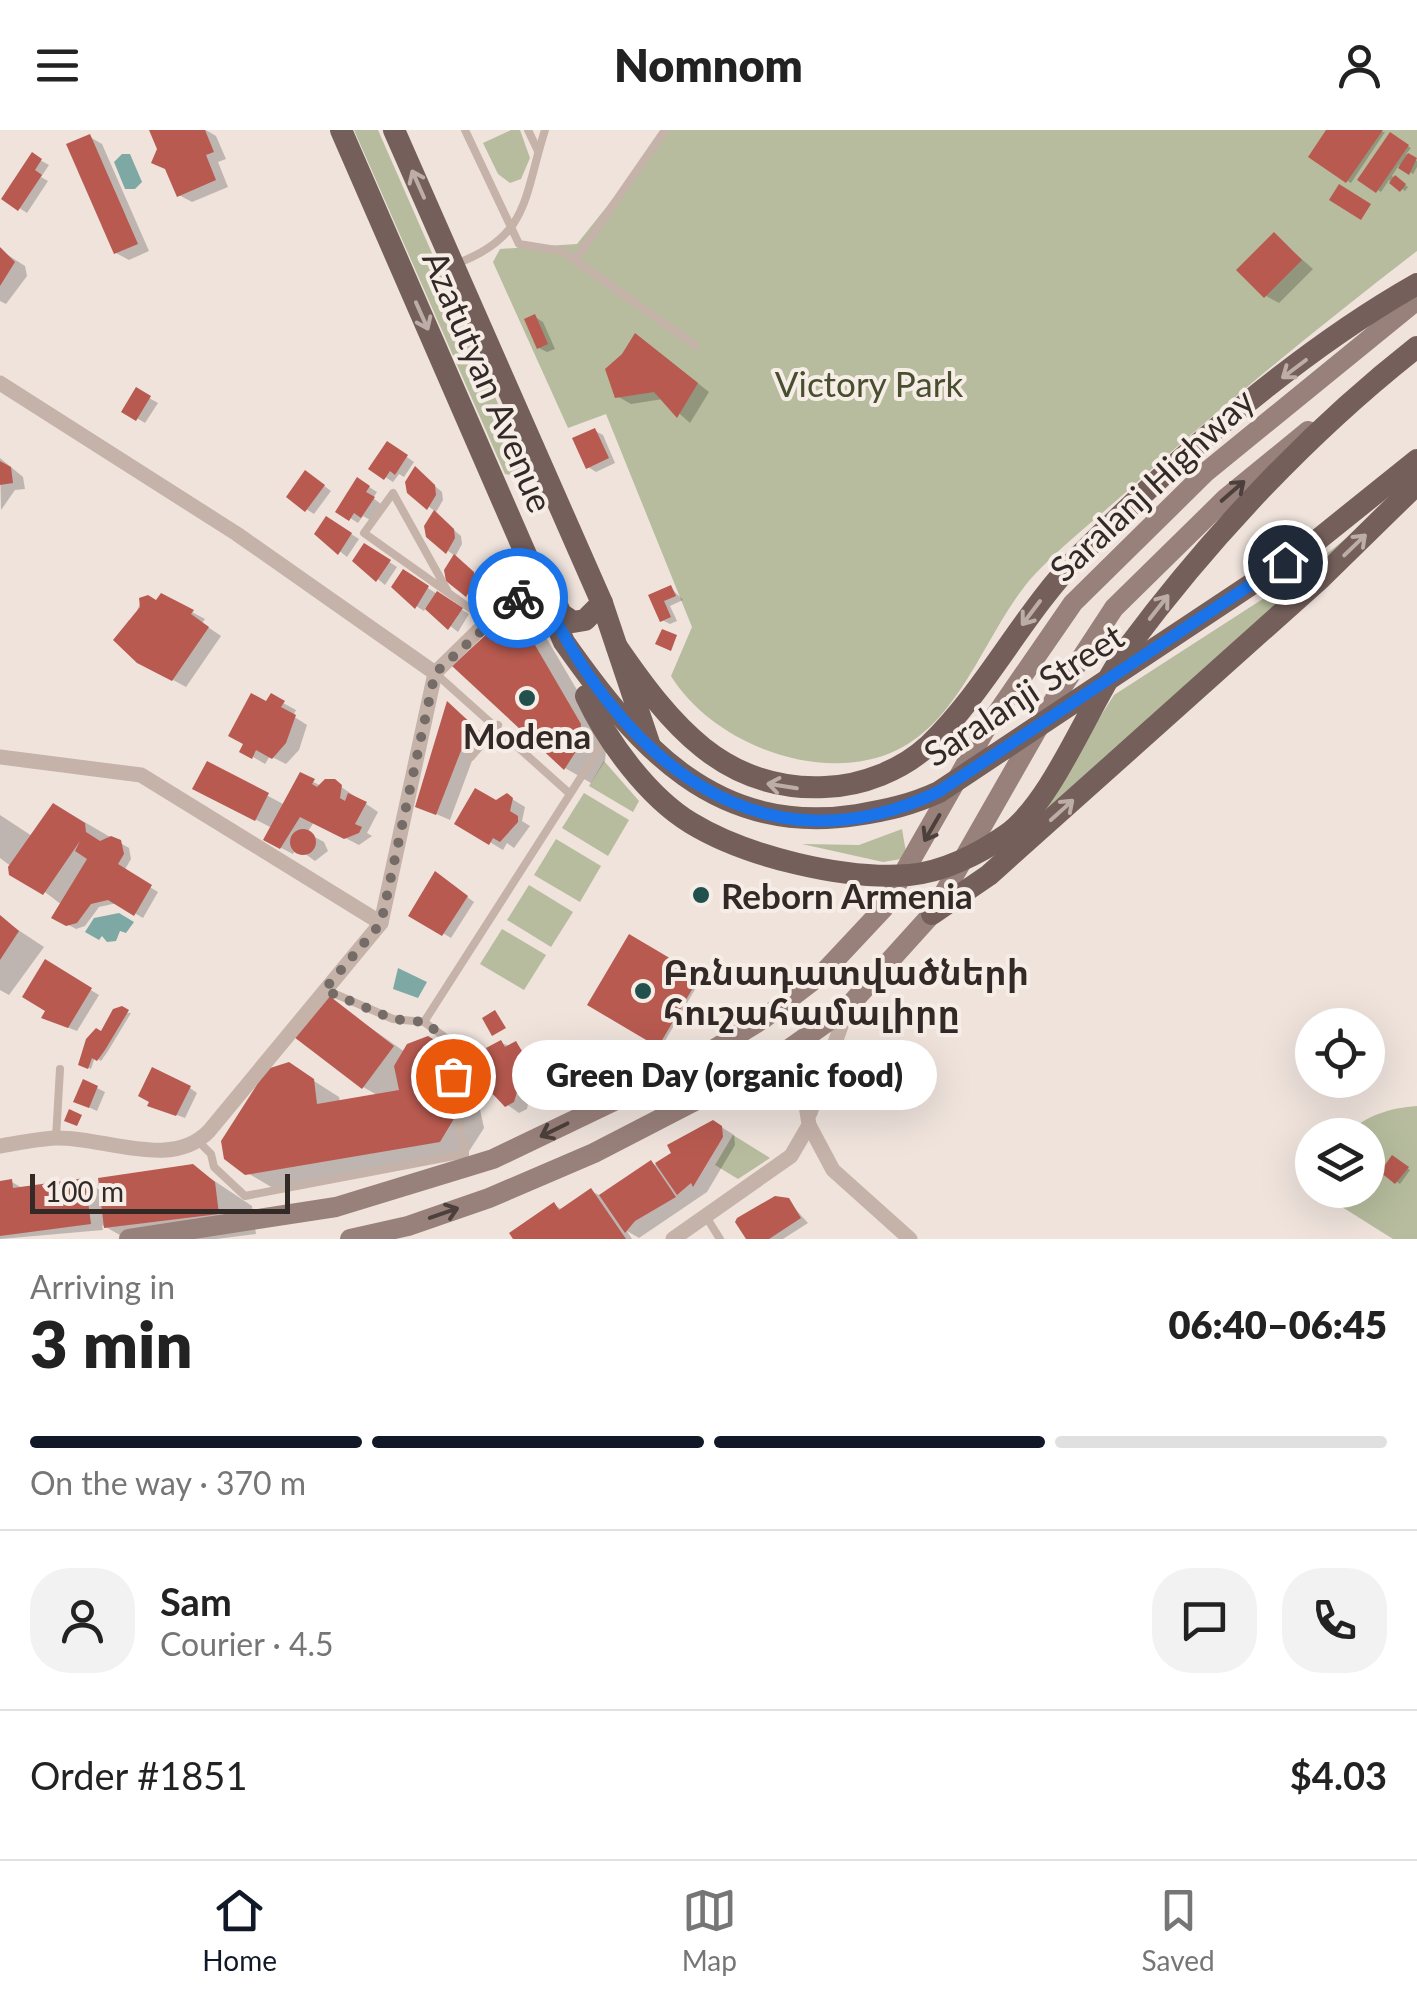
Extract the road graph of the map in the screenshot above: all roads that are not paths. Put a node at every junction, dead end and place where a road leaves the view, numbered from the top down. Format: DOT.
graph roads {
  1 [pos="341,130"];
  2 [pos="394,130"];
  3 [pos="465,130"];
  4 [pos="528,130"];
  5 [pos="545,130"];
  6 [pos="665,130"];
  7 [pos="538,151"];
  8 [pos="511,232"];
  9 [pos="574,260"];
  10 [pos="454,265"];
  11 [pos="1417,284"];
  12 [pos="1417,300"];
  13 [pos="696,346"];
  14 [pos="1417,347"];
  15 [pos="0,382"];
  16 [pos="1350,400"];
  17 [pos="1417,460"];
  18 [pos="1417,484"];
  19 [pos="516,532"];
  20 [pos="540,588"];
  21 [pos="447,590"];
  22 [pos="602,604"];
  23 [pos="488,621"];
  24 [pos="564,642"];
  25 [pos="617,647"];
  26 [pos="435,673"];
  27 [pos="498,725"];
  28 [pos="609,735"];
  29 [pos="652,751"];
  30 [pos="471,756"];
  31 [pos="0,757"];
  32 [pos="569,793"];
  33 [pos="908,807"];
  34 [pos="932,914"];
  35 [pos="381,923"];
  36 [pos="324,990"];
  37 [pos="847,1008"];
  38 [pos="424,1022"];
  39 [pos="772,1061"];
  40 [pos="60,1070"];
  41 [pos="809,1119"];
  42 [pos="56,1138"];
  43 [pos="199,1142"];
  44 [pos="0,1146"];
  45 [pos="705,1216"];
  46 [pos="203,1234"];
  47 [pos="129,1239"];
  48 [pos="350,1239"];
  49 [pos="673,1239"];
  50 [pos="720,1239"];
  51 [pos="910,1239"];
  1 -- 19 [label="main road, Azatutyan Avenue, one-way"];
  10 -- 2 [label="main road, Azatutyan Avenue, one-way"];
  3 -- 8 [label="lane"];
  4 -- 7 [label="lane"];
  5 -- 7 [label="lane"];
  6 -- 9 [label="lane"];
  7 -- 8 [label="lane"];
  8 -- 9 [label="lane"];
  8 -- 10 [label="lane"];
  9 -- 13 [label="lane"];
  10 -- 22 [label="main road, Azatutyan Avenue"];
  11 -- 25 [label="main road, one-way"];
  12 -- 46 [label="main road, Saralanj Highway, one-way"];
  14 -- 16 [label="main road, Saralanj Highway"];
  15 -- 26 [label="street"];
  28 -- 16 [label="main road, one-way"];
  34 -- 16 [label="main road, Saralanj Highway, one-way"];
  17 -- 33 [label="main road, Saralanji Street"];
  34 -- 18 [label="main road, one-way"];
  19 -- 20 [label="main road, Azatutyan Avenue"];
  19 -- 22 [label="main road"];
  20 -- 23 [label="street"];
  20 -- 24 [label="main road, Azatutyan Avenue"];
  21 -- 21 [label="lane"];
  21 -- 23 [label="lane"];
  22 -- 25 [label="main road, Azatutyan Avenue"];
  23 -- 26 [label="street"];
  24 -- 28 [label="main road"];
  24 -- 29 [label="main road, Azatutyan Avenue"];
  25 -- 29 [label="main road, Azatutyan Avenue"];
  26 -- 27 [label="lane"];
  26 -- 35 [label="street"];
  27 -- 30 [label="lane"];
  27 -- 32 [label="lane"];
  28 -- 32 [label="lane"];
  29 -- 33 [label="main road, Azatutyan Avenue"];
  31 -- 35 [label="street"];
  32 -- 38 [label="lane"];
  34 -- 37 [label="main road, Saralanj Highway"];
  35 -- 36 [label="street"];
  36 -- 38 [label="lane"];
  36 -- 43 [label="street"];
  37 -- 39 [label="main road, Saralanj Highway"];
  37 -- 41 [label="street"];
  38 -- 43 [label="lane"];
  39 -- 41 [label="street"];
  48 -- 39 [label="main road, Saralanj Highway, one-way"];
  40 -- 42 [label="lane"];
  41 -- 45 [label="street"];
  41 -- 51 [label="street"];
  42 -- 43 [label="street"];
  42 -- 44 [label="street"];
  45 -- 49 [label="street"];
  45 -- 50 [label="lane"];
  46 -- 47 [label="main road, Saralanj Highway"];
}
